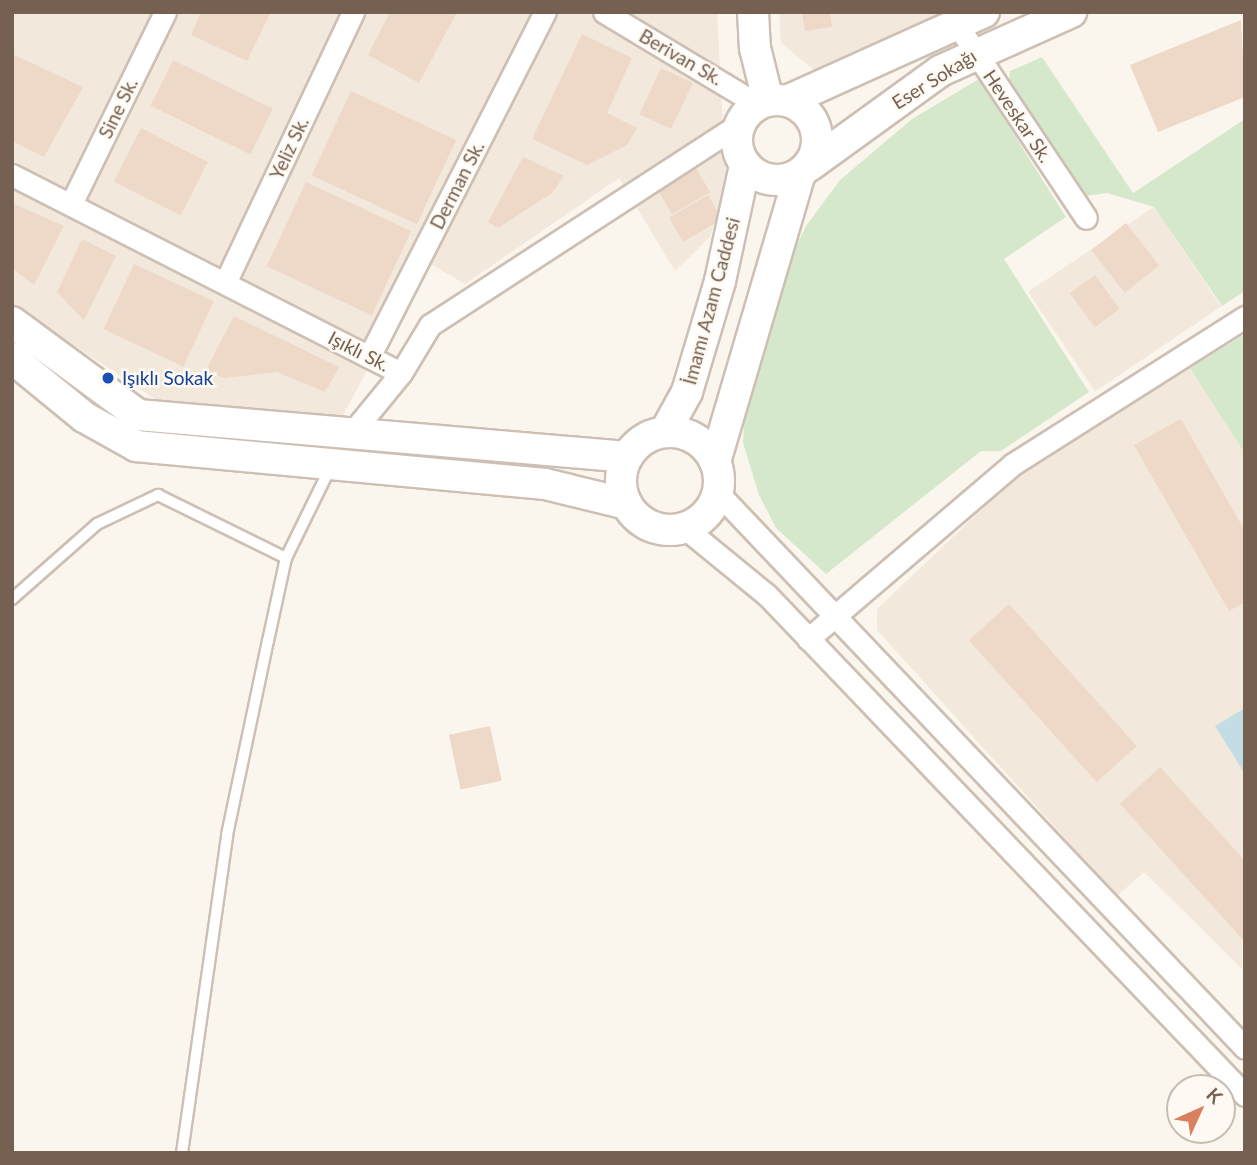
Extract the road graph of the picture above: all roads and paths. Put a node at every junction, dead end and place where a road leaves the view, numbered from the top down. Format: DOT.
graph roads {
  1 [pos="165,12"];
  2 [pos="353,12"];
  3 [pos="545,12"];
  4 [pos="604,12"];
  5 [pos="753,12"];
  6 [pos="984,12"];
  7 [pos="1071,12"];
  8 [pos="956,18"];
  9 [pos="975,52"];
  10 [pos="763,107"];
  11 [pos="746,165"];
  12 [pos="804,170"];
  13 [pos="12,175"];
  14 [pos="71,204"];
  15 [pos="1086,218"];
  16 [pos="225,283"];
  17 [pos="1245,317"];
  18 [pos="12,322"];
  19 [pos="369,357"];
  20 [pos="12,358"];
  21 [pos="401,373"];
  22 [pos="665,432"];
  23 [pos="351,434"];
  24 [pos="627,457"];
  25 [pos="715,461"];
  26 [pos="333,462"];
  27 [pos="718,493"];
  28 [pos="626,504"];
  29 [pos="685,528"];
  30 [pos="286,558"];
  31 [pos="12,598"];
  32 [pos="832,614"];
  33 [pos="808,639"];
  34 [pos="1245,1048"];
  35 [pos="1245,1095"];
  36 [pos="182,1153"];
  1 -- 14 [label="street, Sine Sk."];
  2 -- 16 [label="street, Yeliz Sk."];
  3 -- 19 [label="street, Derman Sk."];
  4 -- 10 [label="street, Berivan Sk."];
  5 -- 10 [label="street"];
  6 -- 8 [label="street, Eser Sokağı"];
  7 -- 9 [label="street, Eser Sokağı"];
  8 -- 9 [label="street, Heveskar Sk."];
  8 -- 10 [label="street, Eser Sokağı"];
  9 -- 12 [label="street, Eser Sokağı"];
  9 -- 15 [label="street, Heveskar Sk."];
  10 -- 11 [label="street"];
  10 -- 12 [label="street"];
  10 -- 21 [label="street, Işıklı Sk."];
  11 -- 12 [label="street"];
  11 -- 22 [label="street, İmamı Azam Caddesi"];
  12 -- 25 [label="street"];
  13 -- 14 [label="street, Işıklı Sk."];
  14 -- 16 [label="street, Işıklı Sk."];
  16 -- 19 [label="street, Işıklı Sk."];
  17 -- 32 [label="street"];
  18 -- 23 [label="street"];
  19 -- 21 [label="street, Işıklı Sk."];
  20 -- 26 [label="street"];
  21 -- 23 [label="street"];
  22 -- 24 [label="street"];
  22 -- 25 [label="street"];
  23 -- 24 [label="street"];
  23 -- 26 [label="street"];
  24 -- 28 [label="street"];
  25 -- 27 [label="street"];
  26 -- 28 [label="street"];
  26 -- 30 [label="lane"];
  27 -- 29 [label="street"];
  27 -- 32 [label="street"];
  28 -- 29 [label="street"];
  29 -- 33 [label="street"];
  30 -- 31 [label="lane"];
  30 -- 36 [label="lane"];
  32 -- 33 [label="street"];
  32 -- 34 [label="street"];
  33 -- 35 [label="street"];
}
